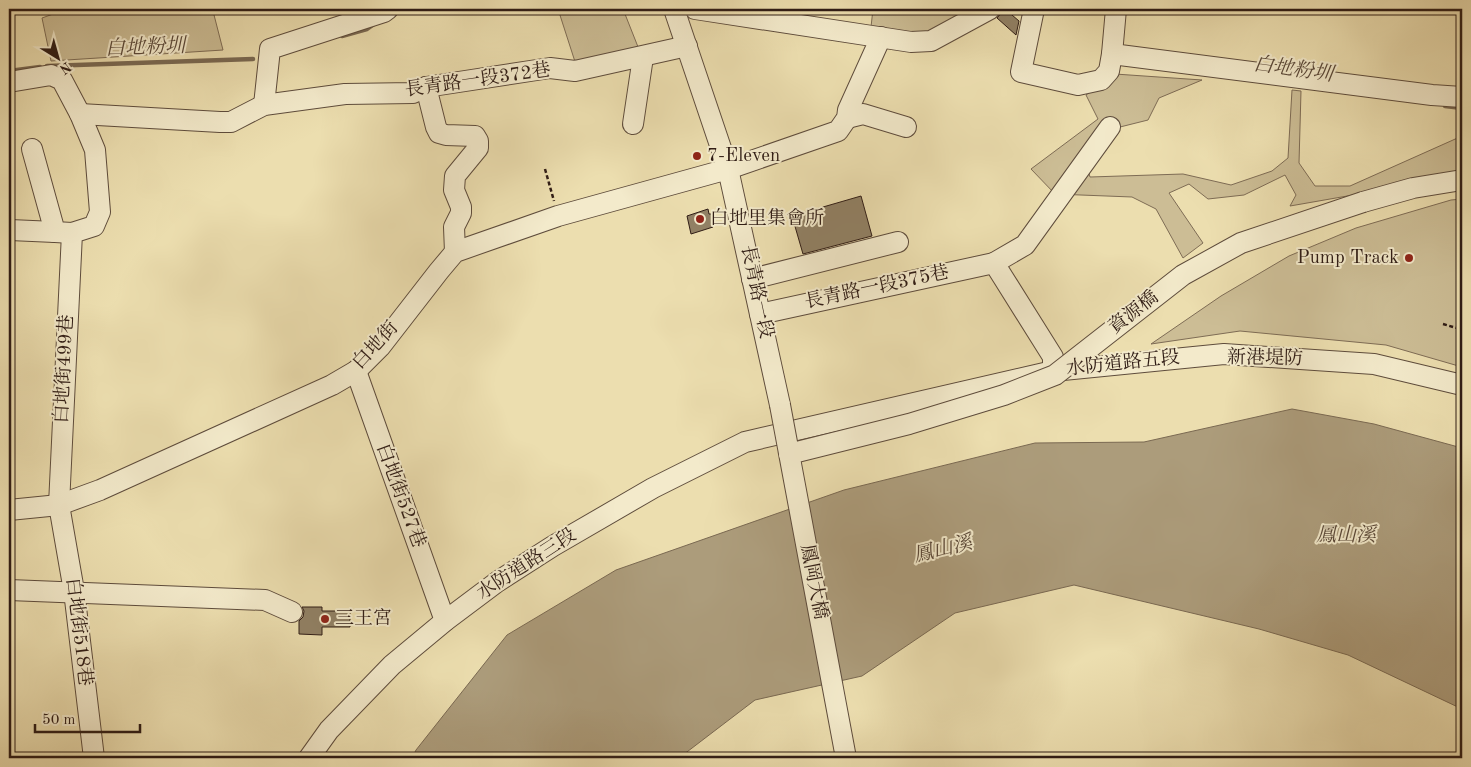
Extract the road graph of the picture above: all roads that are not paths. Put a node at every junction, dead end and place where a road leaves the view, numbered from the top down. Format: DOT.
graph roads {
  1 [pos="388,9"];
  2 [pos="674,9"];
  3 [pos="695,9"];
  4 [pos="990,9"];
  5 [pos="1034,9"];
  6 [pos="1116,9"];
  7 [pos="881,37"];
  8 [pos="687,46"];
  9 [pos="1112,54"];
  10 [pos="643,57"];
  11 [pos="9,82"];
  12 [pos="426,87"];
  13 [pos="1462,97"];
  14 [pos="264,105"];
  15 [pos="80,114"];
  16 [pos="847,118"];
  17 [pos="633,124"];
  18 [pos="906,128"];
  19 [pos="1110,128"];
  20 [pos="32,149"];
  21 [pos="728,169"];
  22 [pos="1462,180"];
  23 [pos="10,230"];
  24 [pos="63,232"];
  25 [pos="898,242"];
  26 [pos="455,252"];
  27 [pos="994,262"];
  28 [pos="752,279"];
  29 [pos="760,314"];
  30 [pos="356,371"];
  31 [pos="1053,371"];
  32 [pos="1462,385"];
  33 [pos="780,405"];
  34 [pos="788,432"];
  35 [pos="789,454"];
  36 [pos="59,506"];
  37 [pos="9,510"];
  38 [pos="9,590"];
  39 [pos="74,592"];
  40 [pos="292,612"];
  41 [pos="445,620"];
  42 [pos="94,758"];
  43 [pos="309,758"];
  44 [pos="846,758"];
  1 -- 14 [label="street"];
  2 -- 8 [label="street, 長青路一段"];
  3 -- 7 [label="street"];
  4 -- 7 [label="street"];
  5 -- 9 [label="street"];
  6 -- 9 [label="street"];
  7 -- 16 [label="street"];
  8 -- 10 [label="street, 長青路一段372巷"];
  8 -- 21 [label="street, 長青路一段"];
  9 -- 13 [label="street"];
  10 -- 12 [label="street, 長青路一段372巷"];
  10 -- 17 [label="street"];
  11 -- 15 [label="street"];
  12 -- 14 [label="street, 長青路一段372巷"];
  12 -- 26 [label="street"];
  14 -- 15 [label="street, 長青路一段372巷"];
  15 -- 24 [label="street"];
  16 -- 18 [label="street"];
  16 -- 21 [label="street, 白地街"];
  19 -- 27 [label="street, 長青路一段375巷"];
  20 -- 24 [label="street, 白地街499巷"];
  21 -- 26 [label="street, 白地街"];
  21 -- 28 [label="street, 長青路一段"];
  22 -- 35 [label="street, 資源橋, bridge"];
  23 -- 24 [label="street"];
  24 -- 36 [label="street, 白地街499巷"];
  25 -- 28 [label="street"];
  26 -- 30 [label="street, 白地街"];
  27 -- 29 [label="street, 長青路一段375巷"];
  27 -- 31 [label="street"];
  28 -- 29 [label="street, 長青路一段"];
  29 -- 33 [label="street, 長青路一段"];
  30 -- 36 [label="street, 白地街"];
  30 -- 41 [label="street, 白地街527巷"];
  31 -- 32 [label="street, 水防道路五段"];
  31 -- 34 [label="street, 水防道路五段"];
  33 -- 35 [label="street, 鳳岡大橋, bridge"];
  34 -- 41 [label="street, 水防道路三段"];
  35 -- 44 [label="street, 鳳岡大橋, bridge"];
  36 -- 37 [label="street, 白地街"];
  36 -- 39 [label="street, 白地街518巷"];
  38 -- 39 [label="street"];
  39 -- 40 [label="street"];
  39 -- 42 [label="street, 白地街518巷"];
  41 -- 43 [label="street, 水防道路三段"];
}
